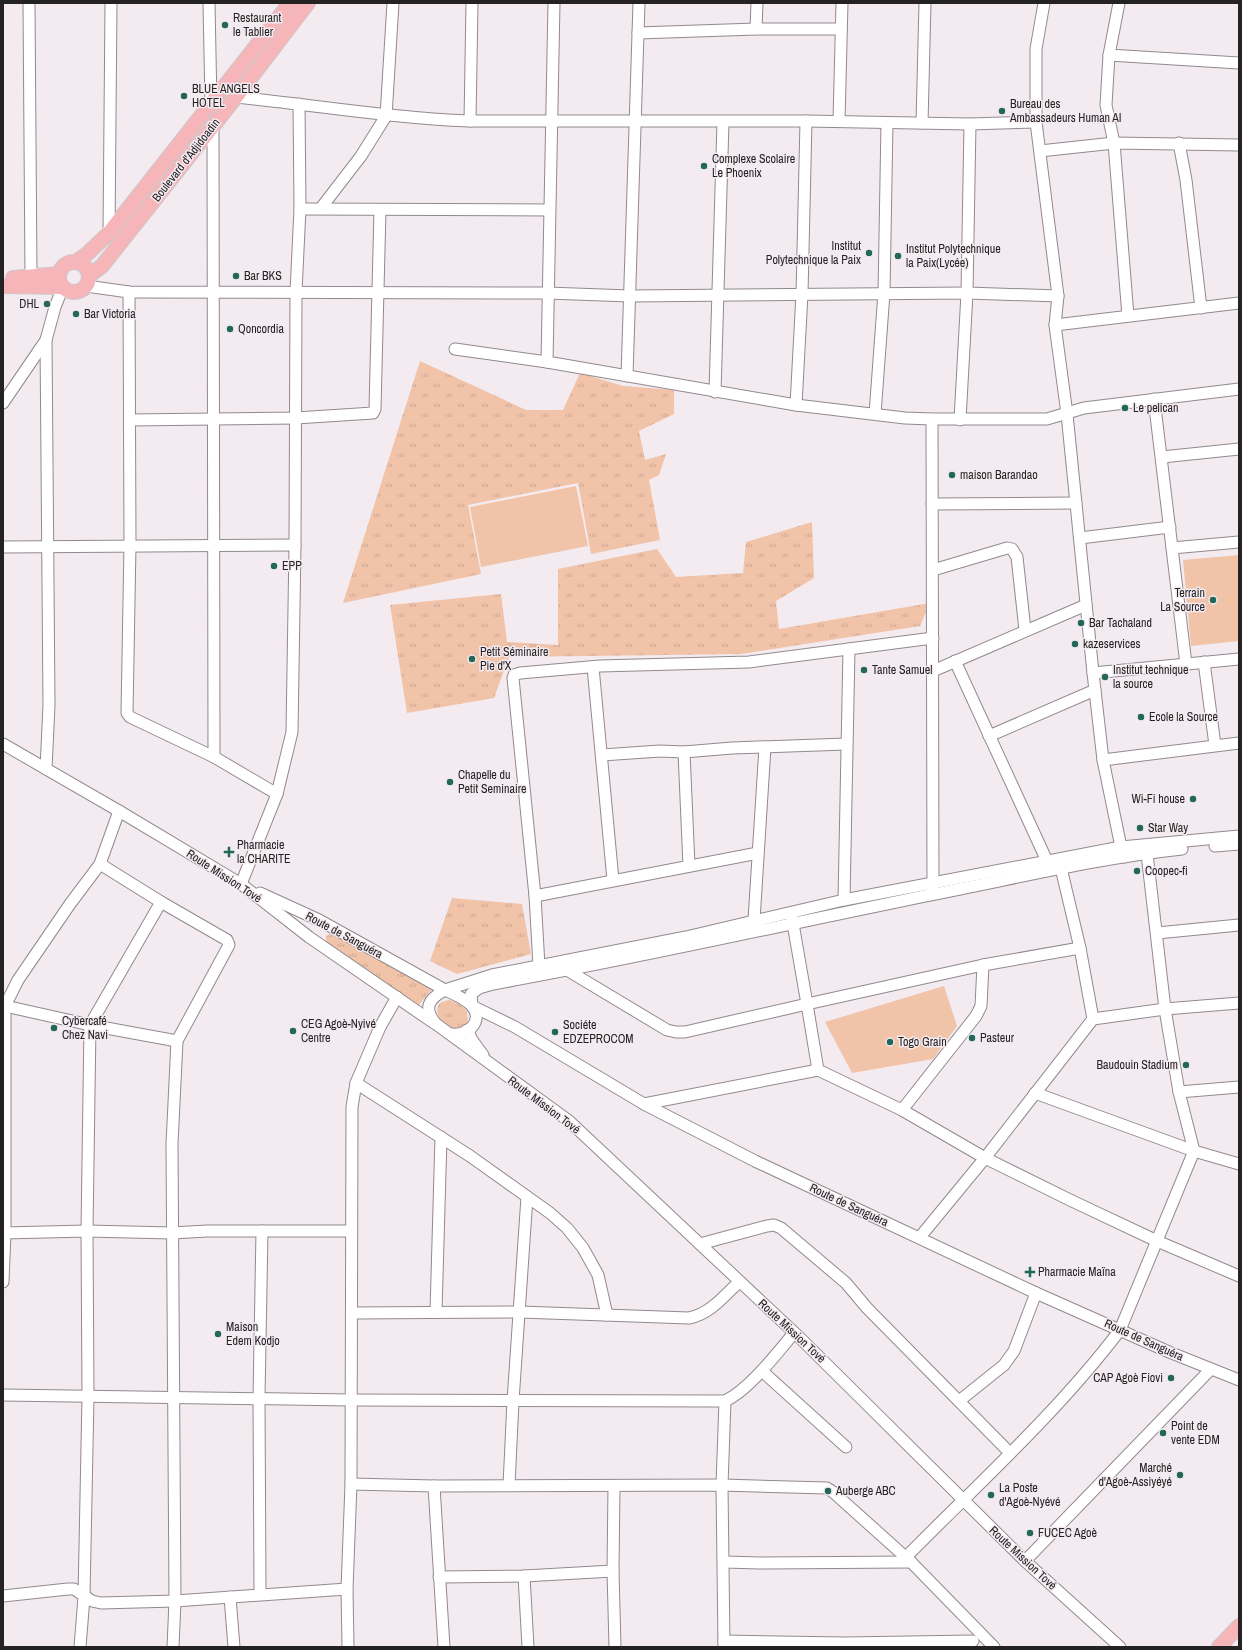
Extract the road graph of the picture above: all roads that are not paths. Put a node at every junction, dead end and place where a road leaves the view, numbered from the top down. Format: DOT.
graph roads {
  1 [pos="29,3"];
  2 [pos="111,3"];
  3 [pos="209,3"];
  4 [pos="290,3"];
  5 [pos="308,3"];
  6 [pos="393,3"];
  7 [pos="472,3"];
  8 [pos="554,3"];
  9 [pos="639,3"];
  10 [pos="757,3"];
  11 [pos="842,3"];
  12 [pos="925,3"];
  13 [pos="1044,3"];
  14 [pos="1119,3"];
  15 [pos="756,29"];
  16 [pos="842,29"];
  17 [pos="638,33"];
  18 [pos="1109,55"];
  19 [pos="1239,63"];
  20 [pos="236,97"];
  21 [pos="299,104"];
  22 [pos="211,105"];
  23 [pos="386,116"];
  24 [pos="806,120"];
  25 [pos="470,121"];
  26 [pos="839,121"];
  27 [pos="552,122"];
  28 [pos="635,122"];
  29 [pos="723,122"];
  30 [pos="1036,122"];
  31 [pos="887,123"];
  32 [pos="922,123"];
  33 [pos="970,124"];
  34 [pos="213,125"];
  35 [pos="1114,143"];
  36 [pos="1179,143"];
  37 [pos="1239,145"];
  38 [pos="1040,151"];
  39 [pos="321,208"];
  40 [pos="300,209"];
  41 [pos="380,210"];
  42 [pos="549,210"];
  43 [pos="109,233"];
  44 [pos="76,262"];
  45 [pos="31,277"];
  46 [pos="3,278"];
  47 [pos="88,280"];
  48 [pos="64,285"];
  49 [pos="3,286"];
  50 [pos="129,292"];
  51 [pos="214,292"];
  52 [pos="296,292"];
  53 [pos="377,292"];
  54 [pos="547,293"];
  55 [pos="884,293"];
  56 [pos="967,293"];
  57 [pos="718,294"];
  58 [pos="802,294"];
  59 [pos="630,296"];
  60 [pos="1058,296"];
  61 [pos="1239,303"];
  62 [pos="1201,308"];
  63 [pos="1128,316"];
  64 [pos="1055,325"];
  65 [pos="46,340"];
  66 [pos="455,349"];
  67 [pos="547,362"];
  68 [pos="627,376"];
  69 [pos="1239,389"];
  70 [pos="715,392"];
  71 [pos="1154,399"];
  72 [pos="3,402"];
  73 [pos="796,405"];
  74 [pos="875,414"];
  75 [pos="1067,414"];
  76 [pos="296,418"];
  77 [pos="214,419"];
  78 [pos="932,419"];
  79 [pos="130,420"];
  80 [pos="960,420"];
  81 [pos="1239,449"];
  82 [pos="1162,457"];
  83 [pos="1076,503"];
  84 [pos="932,504"];
  85 [pos="1170,527"];
  86 [pos="1080,538"];
  87 [pos="1239,542"];
  88 [pos="214,544"];
  89 [pos="130,545"];
  90 [pos="295,545"];
  91 [pos="3,547"];
  92 [pos="48,547"];
  93 [pos="1172,548"];
  94 [pos="933,570"];
  95 [pos="1086,605"];
  96 [pos="1025,630"];
  97 [pos="933,638"];
  98 [pos="849,649"];
  99 [pos="1239,659"];
  100 [pos="955,661"];
  101 [pos="1204,662"];
  102 [pos="1186,664"];
  103 [pos="593,667"];
  104 [pos="933,671"];
  105 [pos="1093,673"];
  106 [pos="1095,690"];
  107 [pos="989,736"];
  108 [pos="1239,743"];
  109 [pos="3,744"];
  110 [pos="846,744"];
  111 [pos="1215,745"];
  112 [pos="765,747"];
  113 [pos="684,752"];
  114 [pos="602,755"];
  115 [pos="214,757"];
  116 [pos="1103,760"];
  117 [pos="46,769"];
  118 [pos="277,794"];
  119 [pos="119,811"];
  120 [pos="1239,836"];
  121 [pos="1239,844"];
  122 [pos="1123,852"];
  123 [pos="758,853"];
  124 [pos="1147,854"];
  125 [pos="1047,861"];
  126 [pos="100,864"];
  127 [pos="689,866"];
  128 [pos="1061,868"];
  129 [pos="613,880"];
  130 [pos="241,884"];
  131 [pos="933,889"];
  132 [pos="535,896"];
  133 [pos="844,900"];
  134 [pos="161,902"];
  135 [pos="790,912"];
  136 [pos="319,920"];
  137 [pos="754,920"];
  138 [pos="793,924"];
  139 [pos="1239,925"];
  140 [pos="1157,933"];
  141 [pos="309,937"];
  142 [pos="1080,948"];
  143 [pos="983,965"];
  144 [pos="539,966"];
  145 [pos="567,970"];
  146 [pos="445,990"];
  147 [pos="397,997"];
  148 [pos="1239,1003"];
  149 [pos="807,1004"];
  150 [pos="5,1006"];
  151 [pos="472,1006"];
  152 [pos="1166,1009"];
  153 [pos="1093,1019"];
  154 [pos="436,1024"];
  155 [pos="90,1025"];
  156 [pos="472,1025"];
  157 [pos="515,1027"];
  158 [pos="448,1033"];
  159 [pos="177,1041"];
  160 [pos="490,1065"];
  161 [pos="818,1070"];
  162 [pos="356,1083"];
  163 [pos="1239,1087"];
  164 [pos="1226,1088"];
  165 [pos="1179,1092"];
  166 [pos="1035,1093"];
  167 [pos="1239,1095"];
  168 [pos="644,1104"];
  169 [pos="902,1110"];
  170 [pos="441,1137"];
  171 [pos="1194,1150"];
  172 [pos="985,1158"];
  173 [pos="1239,1164"];
  174 [pos="527,1197"];
  175 [pos="262,1230"];
  176 [pos="351,1231"];
  177 [pos="87,1232"];
  178 [pos="4,1233"];
  179 [pos="172,1233"];
  180 [pos="920,1238"];
  181 [pos="1157,1241"];
  182 [pos="700,1244"];
  183 [pos="1239,1276"];
  184 [pos="3,1282"];
  185 [pos="739,1282"];
  186 [pos="1036,1293"];
  187 [pos="436,1312"];
  188 [pos="520,1312"];
  189 [pos="352,1313"];
  190 [pos="606,1315"];
  191 [pos="1120,1330"];
  192 [pos="794,1333"];
  193 [pos="1211,1369"];
  194 [pos="762,1370"];
  195 [pos="1239,1380"];
  196 [pos="3,1394"];
  197 [pos="88,1397"];
  198 [pos="173,1397"];
  199 [pos="259,1398"];
  200 [pos="351,1400"];
  201 [pos="513,1401"];
  202 [pos="725,1401"];
  203 [pos="959,1401"];
  204 [pos="846,1447"];
  205 [pos="1010,1453"];
  206 [pos="351,1484"];
  207 [pos="509,1485"];
  208 [pos="722,1485"];
  209 [pos="434,1486"];
  210 [pos="614,1486"];
  211 [pos="964,1500"];
  212 [pos="909,1559"];
  213 [pos="1025,1560"];
  214 [pos="724,1562"];
  215 [pos="614,1571"];
  216 [pos="524,1576"];
  217 [pos="439,1577"];
  218 [pos="347,1589"];
  219 [pos="260,1594"];
  220 [pos="3,1596"];
  221 [pos="84,1597"];
  222 [pos="230,1597"];
  223 [pos="175,1601"];
  224 [pos="1239,1626"];
  225 [pos="974,1640"];
  226 [pos="724,1644"];
  227 [pos="80,1647"];
  228 [pos="173,1647"];
  229 [pos="234,1647"];
  230 [pos="348,1647"];
  231 [pos="444,1647"];
  232 [pos="528,1647"];
  233 [pos="615,1647"];
  234 [pos="994,1647"];
  235 [pos="1120,1647"];
  236 [pos="1219,1647"];
  1 -- 45 [label="street"];
  2 -- 43 [label="street"];
  3 -- 22 [label="street"];
  4 -- 22 [label="main road, Boulevard d'Adjidoadin"];
  5 -- 20 [label="main road, Boulevard d'Adjidoadin"];
  6 -- 23 [label="street"];
  7 -- 25 [label="street"];
  8 -- 27 [label="street"];
  9 -- 17 [label="street"];
  10 -- 15 [label="street"];
  11 -- 16 [label="street"];
  12 -- 32 [label="street"];
  13 -- 30 [label="street"];
  14 -- 18 [label="street"];
  15 -- 16 [label="street"];
  15 -- 17 [label="street"];
  16 -- 26 [label="street"];
  17 -- 28 [label="street"];
  18 -- 19 [label="street"];
  18 -- 35 [label="street"];
  20 -- 21 [label="street"];
  20 -- 34 [label="main road, Boulevard d'Adjidoadin"];
  21 -- 23 [label="street"];
  21 -- 40 [label="street"];
  22 -- 43 [label="main road, Boulevard d'Adjidoadin"];
  23 -- 25 [label="street"];
  23 -- 39 [label="street"];
  24 -- 26 [label="street"];
  24 -- 29 [label="street"];
  24 -- 58 [label="street"];
  25 -- 27 [label="street"];
  26 -- 31 [label="street"];
  27 -- 28 [label="street"];
  27 -- 42 [label="street"];
  28 -- 29 [label="street"];
  28 -- 59 [label="street"];
  29 -- 57 [label="street"];
  30 -- 33 [label="street"];
  30 -- 38 [label="street"];
  31 -- 32 [label="street"];
  31 -- 55 [label="street"];
  32 -- 33 [label="street"];
  33 -- 56 [label="street"];
  34 -- 47 [label="main road, Boulevard d'Adjidoadin"];
  34 -- 51 [label="street"];
  35 -- 36 [label="street"];
  35 -- 38 [label="street"];
  35 -- 63 [label="street"];
  36 -- 37 [label="street"];
  36 -- 62 [label="street"];
  38 -- 60 [label="street"];
  39 -- 40 [label="street"];
  39 -- 41 [label="street"];
  40 -- 52 [label="street"];
  41 -- 42 [label="street"];
  41 -- 53 [label="street"];
  42 -- 54 [label="street"];
  43 -- 44 [label="main road, Boulevard d'Adjidoadin"];
  44 -- 47 [label="main road"];
  44 -- 48 [label="main road"];
  45 -- 46 [label="main road"];
  45 -- 48 [label="main road"];
  47 -- 48 [label="main road"];
  47 -- 50 [label="street"];
  48 -- 49 [label="main road"];
  48 -- 65 [label="street"];
  50 -- 51 [label="street"];
  50 -- 79 [label="street"];
  51 -- 52 [label="street"];
  51 -- 77 [label="street"];
  52 -- 53 [label="street"];
  52 -- 76 [label="street"];
  53 -- 54 [label="street"];
  53 -- 76 [label="street"];
  54 -- 59 [label="street"];
  54 -- 67 [label="street"];
  55 -- 56 [label="street"];
  55 -- 58 [label="street"];
  55 -- 74 [label="street"];
  56 -- 60 [label="street"];
  56 -- 80 [label="street"];
  57 -- 58 [label="street"];
  57 -- 59 [label="street"];
  57 -- 70 [label="street"];
  58 -- 73 [label="street"];
  59 -- 68 [label="street"];
  60 -- 64 [label="street"];
  61 -- 62 [label="street"];
  62 -- 63 [label="street"];
  63 -- 64 [label="street"];
  64 -- 75 [label="street"];
  65 -- 72 [label="street"];
  65 -- 92 [label="street"];
  66 -- 67 [label="street"];
  67 -- 68 [label="street"];
  68 -- 70 [label="street"];
  69 -- 71 [label="street"];
  70 -- 73 [label="street"];
  71 -- 75 [label="street"];
  71 -- 82 [label="street"];
  73 -- 74 [label="street"];
  74 -- 78 [label="street"];
  75 -- 80 [label="street"];
  75 -- 83 [label="street"];
  76 -- 77 [label="street"];
  76 -- 90 [label="street"];
  77 -- 79 [label="street"];
  77 -- 88 [label="street"];
  78 -- 80 [label="street"];
  78 -- 84 [label="street"];
  79 -- 89 [label="street"];
  81 -- 82 [label="street"];
  82 -- 85 [label="street"];
  83 -- 84 [label="street"];
  83 -- 86 [label="street"];
  84 -- 94 [label="street"];
  85 -- 86 [label="street"];
  85 -- 93 [label="street"];
  86 -- 95 [label="street"];
  87 -- 93 [label="street"];
  88 -- 89 [label="street"];
  88 -- 90 [label="street"];
  88 -- 115 [label="street"];
  89 -- 92 [label="street"];
  89 -- 115 [label="street"];
  90 -- 118 [label="street"];
  91 -- 92 [label="street"];
  92 -- 117 [label="street"];
  93 -- 102 [label="street"];
  94 -- 96 [label="street"];
  94 -- 97 [label="street"];
  95 -- 96 [label="street"];
  95 -- 105 [label="street"];
  96 -- 100 [label="street"];
  97 -- 98 [label="street"];
  97 -- 104 [label="street"];
  98 -- 103 [label="street"];
  98 -- 110 [label="street"];
  99 -- 101 [label="street"];
  100 -- 104 [label="street"];
  100 -- 107 [label="street"];
  101 -- 102 [label="street"];
  101 -- 111 [label="street"];
  102 -- 105 [label="street"];
  103 -- 114 [label="street"];
  103 -- 132 [label="street"];
  104 -- 131 [label="street"];
  105 -- 106 [label="street"];
  106 -- 107 [label="street"];
  106 -- 116 [label="street"];
  107 -- 125 [label="street"];
  108 -- 111 [label="street"];
  109 -- 117 [label="street, Route Mission Tové"];
  110 -- 112 [label="street"];
  110 -- 133 [label="street"];
  111 -- 116 [label="street"];
  112 -- 113 [label="street"];
  112 -- 123 [label="street"];
  113 -- 114 [label="street"];
  113 -- 127 [label="street"];
  114 -- 129 [label="street"];
  115 -- 118 [label="street"];
  116 -- 122 [label="street"];
  117 -- 119 [label="street, Route Mission Tové"];
  118 -- 130 [label="street"];
  119 -- 126 [label="street"];
  119 -- 130 [label="street, Route Mission Tové"];
  120 -- 122 [label="street"];
  121 -- 124 [label="street"];
  122 -- 124 [label="street"];
  122 -- 125 [label="street"];
  122 -- 128 [label="street"];
  123 -- 127 [label="street"];
  123 -- 137 [label="street"];
  124 -- 140 [label="street"];
  125 -- 131 [label="street"];
  126 -- 134 [label="street"];
  126 -- 150 [label="street"];
  127 -- 129 [label="street"];
  128 -- 131 [label="street"];
  128 -- 142 [label="street"];
  129 -- 132 [label="street"];
  130 -- 136 [label="street, Route de Sanguéra"];
  130 -- 141 [label="street, Route Mission Tové"];
  131 -- 133 [label="street"];
  131 -- 138 [label="street"];
  132 -- 144 [label="street"];
  133 -- 135 [label="street"];
  134 -- 155 [label="street"];
  134 -- 159 [label="street"];
  135 -- 137 [label="street"];
  135 -- 138 [label="street"];
  136 -- 141 [label="street"];
  136 -- 146 [label="street, Route de Sanguéra"];
  137 -- 144 [label="street"];
  138 -- 145 [label="street"];
  138 -- 149 [label="street"];
  139 -- 140 [label="street"];
  140 -- 152 [label="street"];
  141 -- 147 [label="street, Route Mission Tové"];
  142 -- 143 [label="street"];
  142 -- 153 [label="street"];
  143 -- 149 [label="street"];
  143 -- 169 [label="street"];
  144 -- 146 [label="street"];
  145 -- 149 [label="street"];
  145 -- 151 [label="street"];
  146 -- 151 [label="street"];
  146 -- 154 [label="street"];
  147 -- 154 [label="street, Route Mission Tové"];
  147 -- 162 [label="street"];
  148 -- 152 [label="street"];
  149 -- 161 [label="street"];
  150 -- 155 [label="street"];
  150 -- 178 [label="street"];
  151 -- 156 [label="street"];
  151 -- 157 [label="street, Route de Sanguéra"];
  152 -- 153 [label="street"];
  152 -- 165 [label="street"];
  153 -- 166 [label="street"];
  154 -- 158 [label="street"];
  155 -- 159 [label="street"];
  155 -- 177 [label="street"];
  156 -- 157 [label="street"];
  156 -- 158 [label="street"];
  156 -- 160 [label="street"];
  157 -- 168 [label="street, Route de Sanguéra"];
  158 -- 160 [label="street, Route Mission Tové"];
  159 -- 179 [label="street"];
  160 -- 182 [label="street, Route Mission Tové"];
  161 -- 168 [label="street"];
  161 -- 169 [label="street"];
  162 -- 170 [label="street"];
  162 -- 176 [label="street"];
  163 -- 164 [label="street"];
  164 -- 165 [label="street"];
  164 -- 167 [label="street"];
  165 -- 171 [label="street"];
  166 -- 171 [label="street"];
  166 -- 172 [label="street"];
  168 -- 180 [label="street, Route de Sanguéra"];
  169 -- 172 [label="street"];
  170 -- 174 [label="street"];
  170 -- 187 [label="street"];
  171 -- 173 [label="street"];
  171 -- 181 [label="street"];
  172 -- 180 [label="street"];
  172 -- 181 [label="street"];
  174 -- 188 [label="street"];
  174 -- 190 [label="street"];
  175 -- 176 [label="street"];
  175 -- 179 [label="street"];
  175 -- 199 [label="street"];
  176 -- 189 [label="street"];
  177 -- 178 [label="street"];
  177 -- 179 [label="street"];
  177 -- 197 [label="street"];
  178 -- 184 [label="street"];
  179 -- 198 [label="street"];
  180 -- 186 [label="street, Route de Sanguéra"];
  181 -- 183 [label="street"];
  181 -- 191 [label="street"];
  182 -- 185 [label="street, Route Mission Tové"];
  182 -- 203 [label="street"];
  185 -- 190 [label="street"];
  185 -- 192 [label="street, Route Mission Tové"];
  186 -- 191 [label="street, Route de Sanguéra"];
  186 -- 203 [label="street"];
  187 -- 188 [label="street"];
  187 -- 189 [label="street"];
  188 -- 190 [label="street"];
  188 -- 201 [label="street"];
  189 -- 200 [label="street"];
  191 -- 193 [label="street, Route de Sanguéra"];
  191 -- 205 [label="street"];
  192 -- 194 [label="street"];
  192 -- 211 [label="street, Route Mission Tové"];
  193 -- 195 [label="street, Route de Sanguéra"];
  193 -- 213 [label="street"];
  194 -- 202 [label="street"];
  194 -- 204 [label="street"];
  196 -- 197 [label="street"];
  197 -- 198 [label="street"];
  197 -- 221 [label="street"];
  198 -- 199 [label="street"];
  198 -- 223 [label="street"];
  199 -- 200 [label="street"];
  199 -- 219 [label="street"];
  200 -- 201 [label="street"];
  200 -- 206 [label="street"];
  201 -- 202 [label="street"];
  201 -- 207 [label="street"];
  202 -- 208 [label="street"];
  203 -- 205 [label="street"];
  205 -- 211 [label="street"];
  206 -- 209 [label="street"];
  206 -- 218 [label="street"];
  207 -- 209 [label="street"];
  207 -- 210 [label="street"];
  208 -- 210 [label="street"];
  208 -- 212 [label="street"];
  208 -- 214 [label="street"];
  209 -- 217 [label="street"];
  210 -- 215 [label="street"];
  211 -- 212 [label="street"];
  211 -- 213 [label="street, Route Mission Tové"];
  212 -- 214 [label="street"];
  212 -- 225 [label="street"];
  213 -- 235 [label="street, Route Mission Tové"];
  214 -- 226 [label="street"];
  215 -- 216 [label="street"];
  215 -- 233 [label="street"];
  216 -- 217 [label="street"];
  216 -- 232 [label="street"];
  217 -- 231 [label="street"];
  218 -- 219 [label="street"];
  218 -- 230 [label="street"];
  219 -- 222 [label="street"];
  220 -- 221 [label="street"];
  221 -- 223 [label="street"];
  221 -- 227 [label="street"];
  222 -- 223 [label="street"];
  222 -- 229 [label="street"];
  223 -- 228 [label="street"];
  224 -- 236 [label="main road"];
  225 -- 226 [label="street"];
  225 -- 234 [label="street"];
}
